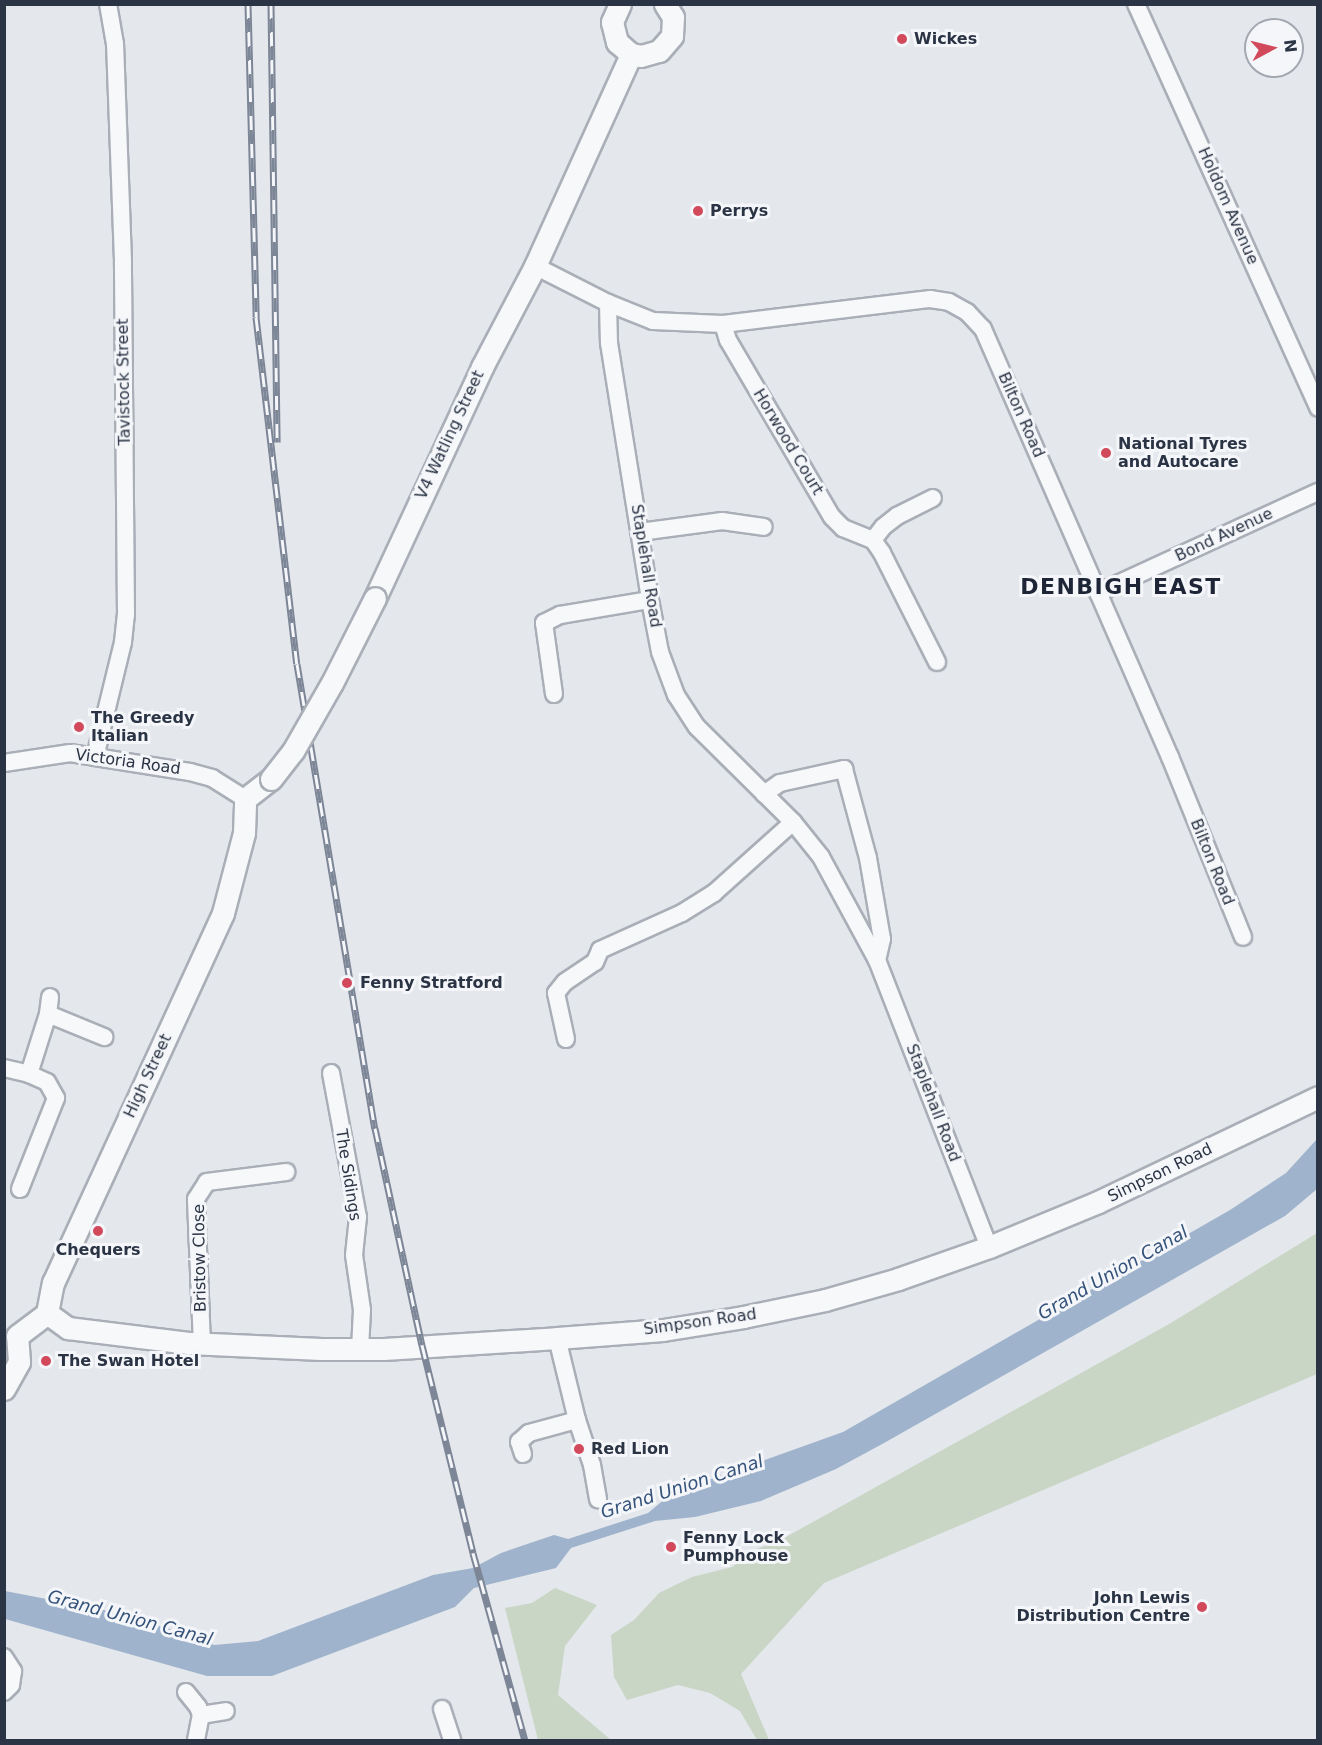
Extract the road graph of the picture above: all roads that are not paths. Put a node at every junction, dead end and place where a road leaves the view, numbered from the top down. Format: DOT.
graph roads {
  1 [pos="108,4"];
  2 [pos="620,4"];
  3 [pos="1136,4"];
  4 [pos="668,6"];
  5 [pos="631,54"];
  6 [pos="535,266"];
  7 [pos="608,303"];
  8 [pos="723,324"];
  9 [pos="1317,408"];
  10 [pos="1317,492"];
  11 [pos="933,498"];
  12 [pos="764,527"];
  13 [pos="640,532"];
  14 [pos="873,540"];
  15 [pos="1098,592"];
  16 [pos="650,600"];
  17 [pos="938,662"];
  18 [pos="554,694"];
  19 [pos="95,757"];
  20 [pos="4,763"];
  21 [pos="764,794"];
  22 [pos="246,799"];
  23 [pos="793,822"];
  24 [pos="1243,937"];
  25 [pos="877,960"];
  26 [pos="50,997"];
  27 [pos="48,1014"];
  28 [pos="104,1037"];
  29 [pos="566,1039"];
  30 [pos="4,1068"];
  31 [pos="331,1073"];
  32 [pos="29,1074"];
  33 [pos="1317,1097"];
  34 [pos="286,1172"];
  35 [pos="20,1190"];
  36 [pos="989,1247"];
  37 [pos="47,1313"];
  38 [pos="11,1334"];
  39 [pos="557,1338"];
  40 [pos="202,1344"];
  41 [pos="360,1350"];
  42 [pos="4,1389"];
  43 [pos="577,1420"];
  44 [pos="523,1454"];
  45 [pos="598,1499"];
  46 [pos="4,1657"];
  47 [pos="4,1692"];
  48 [pos="186,1692"];
  49 [pos="442,1709"];
  50 [pos="226,1711"];
  51 [pos="201,1715"];
  52 [pos="196,1740"];
  53 [pos="452,1740"];
  1 -- 19 [label="street, Tavistock Street"];
  2 -- 5 [label="street"];
  3 -- 9 [label="street, Holdom Avenue"];
  4 -- 5 [label="street"];
  5 -- 6 [label="street, V4 Watling Street"];
  6 -- 7 [label="street, Bilton Road"];
  6 -- 22 [label="street, V4 Watling Street, bridge"];
  7 -- 8 [label="street, Bilton Road"];
  7 -- 13 [label="street, Staplehall Road"];
  8 -- 14 [label="street, Horwood Court"];
  8 -- 15 [label="street, Bilton Road"];
  10 -- 15 [label="street, Bond Avenue"];
  11 -- 14 [label="street"];
  12 -- 13 [label="street"];
  13 -- 16 [label="street, Staplehall Road"];
  14 -- 17 [label="street"];
  15 -- 24 [label="street, Bilton Road"];
  16 -- 18 [label="street"];
  16 -- 21 [label="street, Staplehall Road"];
  19 -- 20 [label="street, Victoria Road"];
  19 -- 22 [label="street, Victoria Road"];
  21 -- 23 [label="street, Staplehall Road"];
  21 -- 25 [label="street, Staplehall Road"];
  22 -- 37 [label="street, High Street"];
  23 -- 25 [label="street, Staplehall Road"];
  23 -- 29 [label="street"];
  25 -- 36 [label="street, Staplehall Road"];
  26 -- 27 [label="street"];
  27 -- 28 [label="street"];
  27 -- 32 [label="street"];
  30 -- 32 [label="street"];
  31 -- 41 [label="street, The Sidings"];
  32 -- 35 [label="street"];
  33 -- 36 [label="street, Simpson Road"];
  34 -- 40 [label="street, Bristow Close"];
  36 -- 39 [label="street, Simpson Road"];
  37 -- 38 [label="street"];
  37 -- 40 [label="street, Simpson Road"];
  38 -- 42 [label="street"];
  39 -- 41 [label="street, Simpson Road"];
  39 -- 43 [label="street"];
  40 -- 41 [label="street, Simpson Road"];
  43 -- 44 [label="street"];
  43 -- 45 [label="street"];
  46 -- 47 [label="street"];
  48 -- 51 [label="street"];
  49 -- 53 [label="street"];
  50 -- 51 [label="street"];
  51 -- 52 [label="street"];
}
